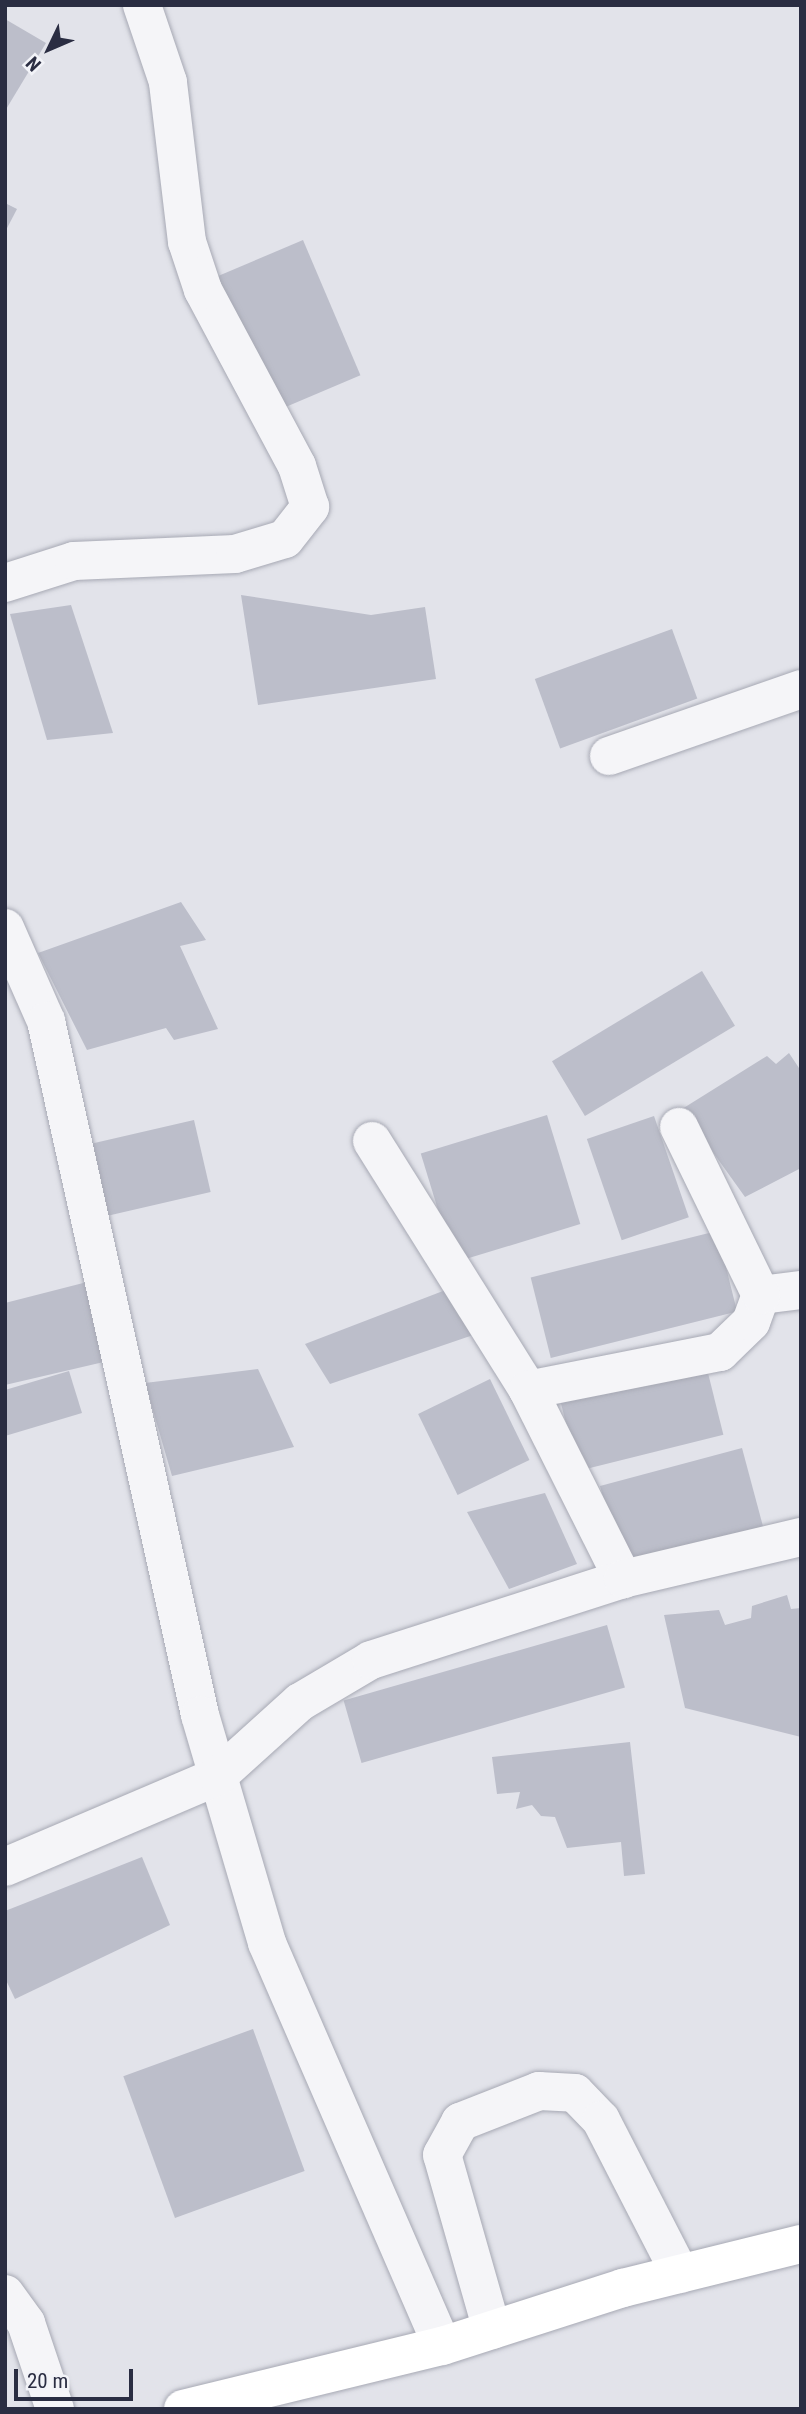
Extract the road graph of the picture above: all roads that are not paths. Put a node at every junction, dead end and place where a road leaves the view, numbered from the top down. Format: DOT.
graph roads {
  1 [pos="142,5"];
  2 [pos="5,583"];
  3 [pos="801,689"];
  4 [pos="609,756"];
  5 [pos="5,928"];
  6 [pos="17,982"];
  7 [pos="679,1127"];
  8 [pos="372,1141"];
  9 [pos="801,1290"];
  10 [pos="761,1295"];
  11 [pos="528,1390"];
  12 [pos="801,1537"];
  13 [pos="624,1579"];
  14 [pos="218,1776"];
  15 [pos="5,1867"];
  16 [pos="801,2244"];
  17 [pos="680,2274"];
  18 [pos="5,2294"];
  19 [pos="492,2330"];
  20 [pos="442,2346"];
  21 [pos="55,2409"];
  22 [pos="183,2409"];
  1 -- 2 [label="street"];
  3 -- 4 [label="street"];
  5 -- 6 [label="street"];
  6 -- 14 [label="street"];
  7 -- 10 [label="street"];
  8 -- 11 [label="street"];
  9 -- 10 [label="street"];
  10 -- 11 [label="street"];
  11 -- 13 [label="street"];
  12 -- 13 [label="street"];
  13 -- 14 [label="street"];
  14 -- 15 [label="street"];
  14 -- 20 [label="street"];
  16 -- 17 [label="highway"];
  17 -- 19 [label="highway"];
  17 -- 19 [label="street"];
  18 -- 21 [label="street"];
  19 -- 20 [label="highway"];
  20 -- 22 [label="highway"];
}
